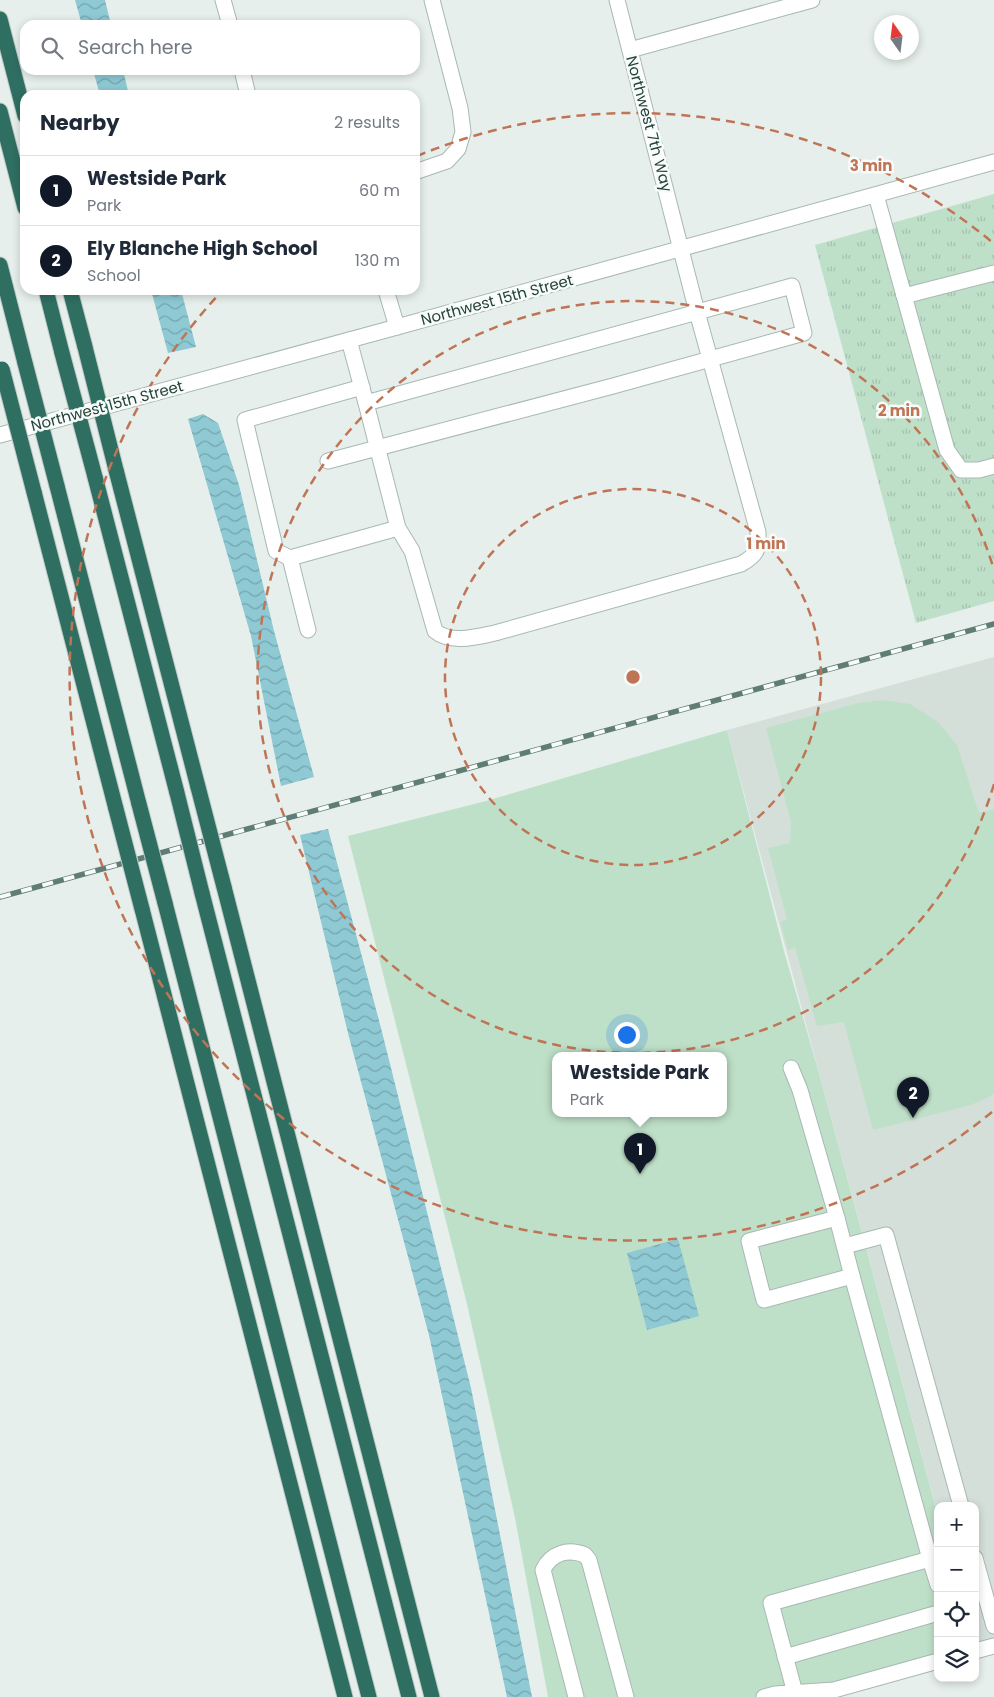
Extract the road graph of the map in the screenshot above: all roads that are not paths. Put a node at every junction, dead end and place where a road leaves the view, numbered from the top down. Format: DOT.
graph roads {
  1 [pos="223,0"];
  2 [pos="432,0"];
  3 [pos="617,0"];
  4 [pos="812,0"];
  5 [pos="0,19"];
  6 [pos="229,20"];
  7 [pos="630,50"];
  8 [pos="243,75"];
  9 [pos="247,90"];
  10 [pos="20,97"];
  11 [pos="0,111"];
  12 [pos="994,162"];
  13 [pos="420,170"];
  14 [pos="20,189"];
  15 [pos="876,195"];
  16 [pos="681,249"];
  17 [pos="0,265"];
  18 [pos="994,273"];
  19 [pos="47,295"];
  20 [pos="71,295"];
  21 [pos="387,295"];
  22 [pos="904,296"];
  23 [pos="697,312"];
  24 [pos="397,327"];
  25 [pos="349,340"];
  26 [pos="710,359"];
  27 [pos="1,364"];
  28 [pos="362,388"];
  29 [pos="366,403"];
  30 [pos="0,435"];
  31 [pos="378,448"];
  32 [pos="328,461"];
  33 [pos="994,466"];
  34 [pos="398,528"];
  35 [pos="290,558"];
  36 [pos="308,630"];
  37 [pos="791,1068"];
  38 [pos="837,1218"];
  39 [pos="845,1246"];
  40 [pos="852,1276"];
  41 [pos="959,1502"];
  42 [pos="930,1559"];
  43 [pos="934,1572"];
  44 [pos="979,1572"];
  45 [pos="934,1614"];
  46 [pos="994,1626"];
  47 [pos="994,1646"];
  48 [pos="979,1650"];
  49 [pos="785,1657"];
  50 [pos="934,1662"];
  51 [pos="795,1693"];
  52 [pos="835,1693"];
  53 [pos="345,1697"];
  54 [pos="369,1697"];
  55 [pos="409,1697"];
  56 [pos="432,1697"];
  57 [pos="576,1697"];
  58 [pos="626,1697"];
  59 [pos="764,1697"];
  1 -- 6 [label="street"];
  2 -- 13 [label="street"];
  3 -- 7 [label="street, Northwest 7th Way"];
  4 -- 7 [label="street"];
  5 -- 10 [label="highway"];
  7 -- 16 [label="street, Northwest 7th Way"];
  8 -- 9 [label="street"];
  11 -- 14 [label="highway"];
  12 -- 15 [label="street, Northwest 15th Street"];
  15 -- 16 [label="street, Northwest 15th Street"];
  15 -- 22 [label="street"];
  16 -- 23 [label="street, Northwest 7th Way"];
  16 -- 24 [label="street, Northwest 15th Street"];
  17 -- 54 [label="highway, bridge"];
  18 -- 22 [label="street"];
  19 -- 55 [label="highway, bridge"];
  20 -- 56 [label="highway, bridge"];
  21 -- 24 [label="street"];
  22 -- 33 [label="street"];
  23 -- 26 [label="street, Northwest 7th Way"];
  23 -- 26 [label="street"];
  23 -- 29 [label="street"];
  24 -- 25 [label="street, Northwest 15th Street"];
  25 -- 28 [label="street, Northwest 7th Way"];
  25 -- 30 [label="street, Northwest 15th Street"];
  26 -- 31 [label="street"];
  26 -- 34 [label="street, Northwest 7th Way"];
  27 -- 53 [label="highway, bridge"];
  28 -- 29 [label="street, Northwest 7th Way"];
  28 -- 35 [label="street"];
  29 -- 31 [label="street, Northwest 7th Way"];
  31 -- 32 [label="street"];
  31 -- 34 [label="street, Northwest 7th Way"];
  34 -- 35 [label="street"];
  35 -- 36 [label="street"];
  37 -- 38 [label="street"];
  38 -- 39 [label="street"];
  38 -- 40 [label="street"];
  39 -- 40 [label="street"];
  39 -- 41 [label="street"];
  40 -- 42 [label="street"];
  42 -- 43 [label="street"];
  42 -- 49 [label="street"];
  44 -- 46 [label="street"];
  45 -- 49 [label="street"];
  47 -- 48 [label="street"];
  49 -- 51 [label="street"];
  50 -- 52 [label="street"];
  51 -- 52 [label="street"];
  51 -- 59 [label="street"];
  57 -- 58 [label="street"];
}
